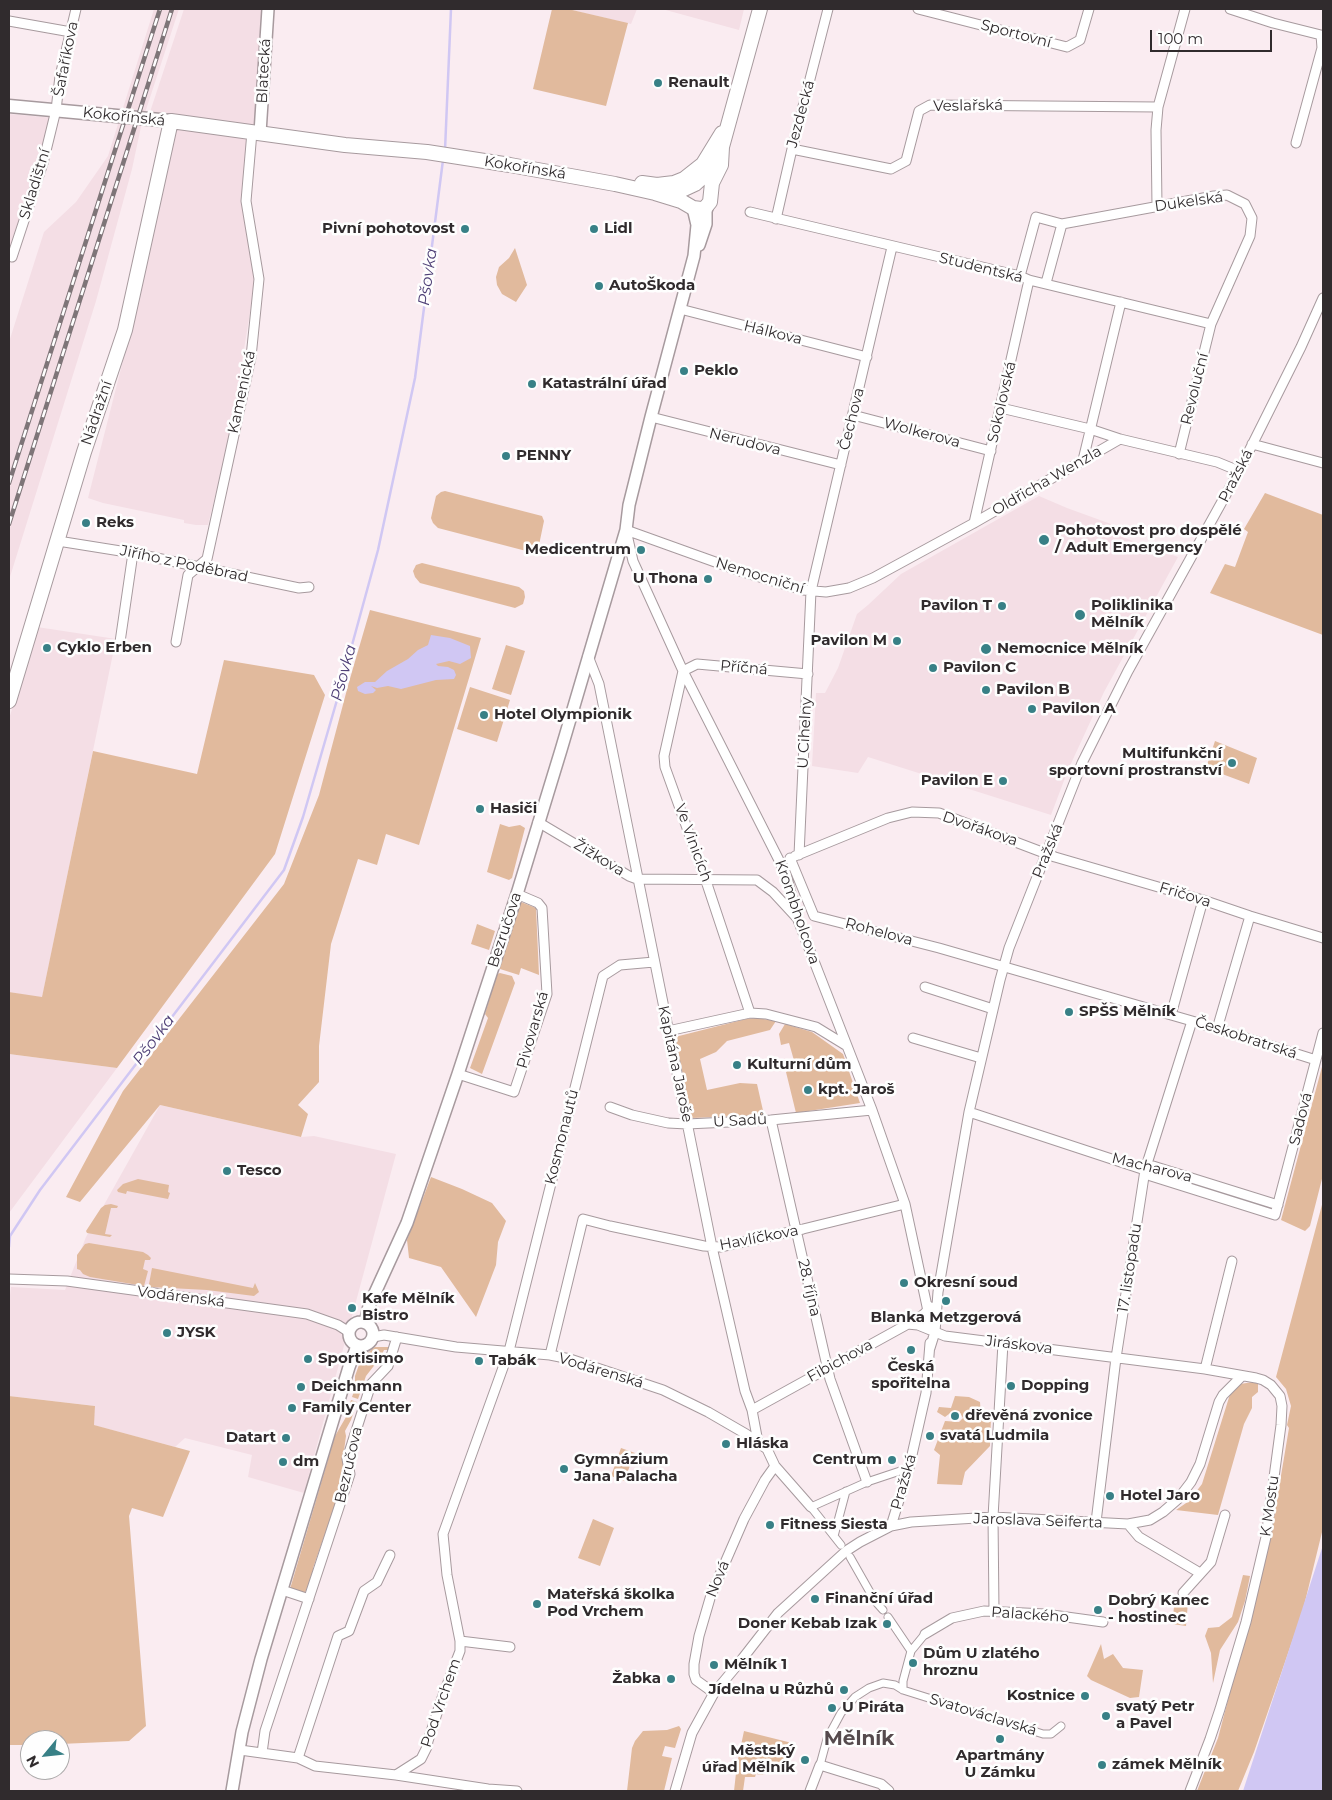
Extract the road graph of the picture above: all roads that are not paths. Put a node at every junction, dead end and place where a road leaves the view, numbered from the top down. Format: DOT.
graph roads {
  1 [pos="76,9"];
  2 [pos="268,9"];
  3 [pos="760,9"];
  4 [pos="828,9"];
  5 [pos="918,9"];
  6 [pos="1089,9"];
  7 [pos="1184,9"];
  8 [pos="1230,9"];
  9 [pos="9,21"];
  10 [pos="71,32"];
  11 [pos="1322,36"];
  12 [pos="9,106"];
  13 [pos="1158,106"];
  14 [pos="56,110"];
  15 [pos="171,121"];
  16 [pos="730,122"];
  17 [pos="260,133"];
  18 [pos="1296,143"];
  19 [pos="722,147"];
  20 [pos="792,149"];
  21 [pos="615,184"];
  22 [pos="692,186"];
  23 [pos="655,193"];
  24 [pos="709,199"];
  25 [pos="1157,206"];
  26 [pos="691,207"];
  27 [pos="750,212"];
  28 [pos="776,219"];
  29 [pos="1062,224"];
  30 [pos="892,247"];
  31 [pos="694,256"];
  32 [pos="12,257"];
  33 [pos="1020,276"];
  34 [pos="1030,280"];
  35 [pos="1046,283"];
  36 [pos="1323,298"];
  37 [pos="1121,302"];
  38 [pos="680,310"];
  39 [pos="1211,324"];
  40 [pos="867,357"];
  41 [pos="1001,408"];
  42 [pos="853,415"];
  43 [pos="650,417"];
  44 [pos="1090,429"];
  45 [pos="1120,439"];
  46 [pos="1252,444"];
  47 [pos="990,451"];
  48 [pos="1179,454"];
  49 [pos="1083,460"];
  50 [pos="1323,462"];
  51 [pos="841,466"];
  52 [pos="1239,471"];
  53 [pos="974,523"];
  54 [pos="626,530"];
  55 [pos="58,541"];
  56 [pos="133,553"];
  57 [pos="197,568"];
  58 [pos="309,587"];
  59 [pos="811,591"];
  60 [pos="120,642"];
  61 [pos="176,642"];
  62 [pos="588,655"];
  63 [pos="683,671"];
  64 [pos="808,674"];
  65 [pos="9,701"];
  66 [pos="538,822"];
  67 [pos="1046,854"];
  68 [pos="800,855"];
  69 [pos="785,860"];
  70 [pos="705,878"];
  71 [pos="637,879"];
  72 [pos="517,894"];
  73 [pos="1203,900"];
  74 [pos="1250,916"];
  75 [pos="798,920"];
  76 [pos="1323,938"];
  77 [pos="654,962"];
  78 [pos="1004,967"];
  79 [pos="925,987"];
  80 [pos="993,1009"];
  81 [pos="750,1013"];
  82 [pos="1171,1015"];
  83 [pos="1192,1021"];
  84 [pos="1217,1029"];
  85 [pos="668,1031"];
  86 [pos="1323,1033"];
  87 [pos="912,1038"];
  88 [pos="846,1044"];
  89 [pos="981,1058"];
  90 [pos="1316,1060"];
  91 [pos="458,1074"];
  92 [pos="610,1107"];
  93 [pos="872,1110"];
  94 [pos="969,1112"];
  95 [pos="771,1120"];
  96 [pos="687,1124"];
  97 [pos="1145,1170"];
  98 [pos="905,1204"];
  99 [pos="1278,1205"];
  100 [pos="796,1231"];
  101 [pos="712,1247"];
  102 [pos="1232,1261"];
  103 [pos="10,1279"];
  104 [pos="921,1281"];
  105 [pos="940,1281"];
  106 [pos="938,1292"];
  107 [pos="928,1311"];
  108 [pos="365,1323"];
  109 [pos="907,1324"];
  110 [pos="349,1332"];
  111 [pos="929,1336"];
  112 [pos="373,1337"];
  113 [pos="397,1337"];
  114 [pos="1003,1342"];
  115 [pos="357,1346"];
  116 [pos="509,1351"];
  117 [pos="550,1355"];
  118 [pos="1116,1358"];
  119 [pos="827,1368"];
  120 [pos="1205,1369"];
  121 [pos="1240,1377"];
  122 [pos="752,1410"];
  123 [pos="758,1442"];
  124 [pos="775,1466"];
  125 [pos="910,1468"];
  126 [pos="867,1482"];
  127 [pos="846,1492"];
  128 [pos="811,1507"];
  129 [pos="1225,1515"];
  130 [pos="993,1517"];
  131 [pos="1096,1522"];
  132 [pos="1128,1524"];
  133 [pos="891,1526"];
  134 [pos="834,1536"];
  135 [pos="846,1551"];
  136 [pos="390,1554"];
  137 [pos="1200,1573"];
  138 [pos="282,1590"];
  139 [pos="1183,1593"];
  140 [pos="310,1599"];
  141 [pos="882,1610"];
  142 [pos="994,1611"];
  143 [pos="888,1617"];
  144 [pos="1103,1622"];
  145 [pos="925,1634"];
  146 [pos="460,1641"];
  147 [pos="510,1647"];
  148 [pos="911,1651"];
  149 [pos="903,1690"];
  150 [pos="714,1693"];
  151 [pos="1061,1726"];
  152 [pos="240,1750"];
  153 [pos="262,1753"];
  154 [pos="298,1758"];
  155 [pos="820,1765"];
  156 [pos="396,1775"];
  157 [pos="881,1788"];
  158 [pos="488,1790"];
  159 [pos="232,1791"];
  160 [pos="517,1791"];
  161 [pos="675,1791"];
  162 [pos="810,1791"];
  163 [pos="888,1791"];
  164 [pos="1190,1791"];
  1 -- 10 [label="street, Šafaříkova"];
  2 -- 17 [label="street, Blatecká"];
  3 -- 16 [label="main road"];
  4 -- 20 [label="street, Jezdecká"];
  5 -- 6 [label="street, Sportovní"];
  7 -- 13 [label="street"];
  8 -- 11 [label="street"];
  9 -- 10 [label="street"];
  10 -- 14 [label="street, Šafaříkova"];
  11 -- 18 [label="street"];
  12 -- 14 [label="main road, Kokořínská"];
  13 -- 20 [label="street, Veslařská"];
  13 -- 25 [label="street"];
  14 -- 15 [label="main road, Kokořínská"];
  14 -- 32 [label="street, Skladištní"];
  15 -- 17 [label="main road, Kokořínská"];
  15 -- 55 [label="main road, Nádražní"];
  16 -- 19 [label="main road"];
  16 -- 21 [label="main road"];
  17 -- 21 [label="main road, Kokořínská"];
  17 -- 57 [label="street, Kamenická"];
  19 -- 22 [label="main road"];
  19 -- 24 [label="main road"];
  20 -- 28 [label="street, Jezdecká"];
  21 -- 23 [label="main road, Kokořínská"];
  22 -- 23 [label="main road, Kokořínská"];
  22 -- 24 [label="main road"];
  22 -- 26 [label="main road"];
  23 -- 26 [label="main road, Kokořínská"];
  24 -- 26 [label="main road"];
  24 -- 31 [label="street"];
  25 -- 29 [label="street, Dukelská"];
  25 -- 39 [label="street, Dukelská"];
  26 -- 31 [label="street"];
  27 -- 28 [label="street, Studentská"];
  28 -- 30 [label="street, Studentská"];
  29 -- 33 [label="street"];
  29 -- 35 [label="street"];
  30 -- 33 [label="street, Studentská"];
  30 -- 40 [label="street, Čechova"];
  31 -- 38 [label="street, Bezručova"];
  33 -- 34 [label="street, Studentská"];
  34 -- 35 [label="street, Studentská"];
  34 -- 41 [label="street, Sokolovská"];
  35 -- 37 [label="street, Studentská"];
  36 -- 46 [label="street, Pražská"];
  37 -- 39 [label="street, Studentská"];
  37 -- 44 [label="street"];
  38 -- 40 [label="street, Hálkova"];
  38 -- 43 [label="street, Bezručova"];
  39 -- 48 [label="street, Revoluční"];
  40 -- 42 [label="street, Čechova"];
  41 -- 44 [label="street, Oldřicha Wenzla"];
  41 -- 47 [label="street, Sokolovská"];
  42 -- 47 [label="street, Wolkerova"];
  42 -- 51 [label="street, Čechova"];
  43 -- 51 [label="street, Nerudova"];
  43 -- 54 [label="street, Bezručova"];
  44 -- 45 [label="street, Oldřicha Wenzla"];
  44 -- 49 [label="street"];
  45 -- 48 [label="street, Oldřicha Wenzla"];
  45 -- 49 [label="street, Oldřicha Wenzla"];
  46 -- 50 [label="street, Pražská"];
  46 -- 52 [label="street, Pražská"];
  47 -- 53 [label="street, Sokolovská"];
  48 -- 52 [label="street, Oldřicha Wenzla"];
  49 -- 53 [label="street, Oldřicha Wenzla"];
  51 -- 59 [label="street, Čechova"];
  52 -- 67 [label="street, Pražská"];
  53 -- 59 [label="street, Nemocniční"];
  54 -- 59 [label="street, Nemocniční"];
  54 -- 62 [label="street, Bezručova"];
  54 -- 63 [label="street, Krombholcova"];
  55 -- 56 [label="street, Jiřího z Poděbrad"];
  55 -- 65 [label="main road, Nádražní"];
  56 -- 57 [label="street, Jiřího z Poděbrad"];
  56 -- 60 [label="street"];
  57 -- 58 [label="street, Jiřího z Poděbrad"];
  57 -- 61 [label="street, Kamenická"];
  59 -- 64 [label="street, U Cihelny"];
  62 -- 66 [label="street, Bezručova"];
  62 -- 71 [label="street, Kapitána Jaroše"];
  63 -- 64 [label="street, Příčná"];
  63 -- 69 [label="street, Krombholcova"];
  63 -- 70 [label="street, Ve Vinicích"];
  64 -- 68 [label="street, U Cihelny"];
  66 -- 71 [label="street, Žižkova"];
  66 -- 72 [label="street, Bezručova"];
  67 -- 68 [label="street, Dvořákova"];
  67 -- 73 [label="street, Fričova"];
  67 -- 78 [label="street, Pražská"];
  68 -- 69 [label="street"];
  69 -- 75 [label="street, Krombholcova"];
  69 -- 78 [label="street, Rohelova"];
  70 -- 71 [label="street, Žižkova"];
  70 -- 75 [label="street, Žižkova"];
  70 -- 81 [label="street, Ve Vinicích"];
  71 -- 77 [label="street, Kapitána Jaroše"];
  72 -- 91 [label="street, Bezručova"];
  72 -- 91 [label="street, Pivovarská"];
  73 -- 74 [label="street, Fričova"];
  73 -- 82 [label="street"];
  74 -- 76 [label="street, Fričova"];
  74 -- 84 [label="street"];
  75 -- 88 [label="street, Krombholcova"];
  77 -- 85 [label="street, Kapitána Jaroše"];
  77 -- 116 [label="street, Kosmonautů"];
  78 -- 80 [label="street, Pražská"];
  78 -- 82 [label="street, Českobratrská"];
  79 -- 80 [label="street"];
  80 -- 89 [label="street, Pražská"];
  81 -- 85 [label="street"];
  81 -- 88 [label="street"];
  82 -- 83 [label="street, Českobratrská"];
  83 -- 84 [label="street, Českobratrská"];
  83 -- 97 [label="street, 17. listopadu"];
  84 -- 90 [label="street, Českobratrská"];
  85 -- 96 [label="street, Kapitána Jaroše"];
  86 -- 90 [label="street, Sadová"];
  87 -- 89 [label="street"];
  88 -- 93 [label="street, Krombholcova"];
  89 -- 94 [label="street, Pražská"];
  90 -- 99 [label="street, Sadová"];
  91 -- 108 [label="street, Bezručova"];
  92 -- 96 [label="street, U Sadů"];
  93 -- 95 [label="street, U Sadů"];
  93 -- 98 [label="street, Krombholcova"];
  94 -- 97 [label="street, Macharova"];
  94 -- 105 [label="street, Pražská"];
  95 -- 96 [label="street, U Sadů"];
  95 -- 100 [label="street, 28. října"];
  96 -- 101 [label="street, Kapitána Jaroše"];
  97 -- 99 [label="street, Macharova"];
  97 -- 99 [label="street, Sadová"];
  97 -- 118 [label="street, 17. listopadu"];
  98 -- 100 [label="street, Havlíčkova"];
  98 -- 104 [label="street, Krombholcova"];
  100 -- 101 [label="street, Havlíčkova"];
  100 -- 119 [label="street, 28. října"];
  101 -- 117 [label="street, Havlíčkova"];
  101 -- 122 [label="street, Kapitána Jaroše"];
  102 -- 120 [label="street"];
  103 -- 110 [label="street, Vodárenská"];
  104 -- 105 [label="street"];
  104 -- 107 [label="street, Krombholcova"];
  105 -- 106 [label="street, Pražská"];
  106 -- 107 [label="street, Pražská"];
  106 -- 111 [label="street, Pražská"];
  107 -- 109 [label="street, Fibichova"];
  107 -- 111 [label="street, Pražská"];
  108 -- 110 [label="street"];
  108 -- 112 [label="street"];
  109 -- 111 [label="street"];
  109 -- 119 [label="street, Fibichova"];
  110 -- 115 [label="street"];
  111 -- 114 [label="street, Jiráskova"];
  111 -- 125 [label="street, Pražská"];
  112 -- 113 [label="street, Vodárenská"];
  112 -- 115 [label="street"];
  113 -- 116 [label="street, Vodárenská"];
  113 -- 140 [label="street, Bezručova"];
  114 -- 118 [label="street, Jiráskova"];
  114 -- 130 [label="street"];
  115 -- 138 [label="street, Bezručova"];
  116 -- 117 [label="street, Vodárenská"];
  116 -- 146 [label="street, Pod Vrchem"];
  117 -- 123 [label="street, Vodárenská"];
  118 -- 120 [label="street, Jiráskova"];
  118 -- 131 [label="street, 17. listopadu"];
  119 -- 122 [label="street, Fibichova"];
  119 -- 126 [label="street, 28. října"];
  120 -- 121 [label="street, K Mostu"];
  121 -- 132 [label="street, Jaroslava Seiferta"];
  121 -- 164 [label="street, K Mostu"];
  122 -- 123 [label="street, Kapitána Jaroše"];
  123 -- 124 [label="street, Kapitána Jaroše"];
  124 -- 128 [label="street, Kapitána Jaroše"];
  124 -- 150 [label="street, Nová"];
  125 -- 126 [label="street"];
  125 -- 133 [label="street, Pražská"];
  126 -- 127 [label="street"];
  127 -- 128 [label="street"];
  127 -- 134 [label="street"];
  128 -- 134 [label="street"];
  129 -- 137 [label="street"];
  130 -- 131 [label="street, Jaroslava Seiferta"];
  130 -- 133 [label="street, Jaroslava Seiferta"];
  130 -- 142 [label="street"];
  131 -- 132 [label="street, Jaroslava Seiferta"];
  132 -- 137 [label="street"];
  133 -- 135 [label="street, Jaroslava Seiferta"];
  134 -- 135 [label="street"];
  135 -- 141 [label="street"];
  135 -- 150 [label="street, Jaroslava Seiferta"];
  136 -- 154 [label="street"];
  137 -- 139 [label="street"];
  138 -- 140 [label="street"];
  138 -- 152 [label="street, Bezručova"];
  140 -- 153 [label="street, Bezručova"];
  142 -- 144 [label="street, Palackého"];
  142 -- 145 [label="street, Palackého"];
  143 -- 148 [label="street"];
  145 -- 148 [label="street, Palackého"];
  146 -- 147 [label="street"];
  146 -- 156 [label="street, Pod Vrchem"];
  148 -- 149 [label="street"];
  149 -- 151 [label="street, Svatováclavská"];
  149 -- 155 [label="street, Svatováclavská"];
  150 -- 161 [label="street, Jaroslava Seiferta"];
  152 -- 153 [label="street"];
  152 -- 159 [label="street, Bezručova"];
  153 -- 154 [label="street"];
  154 -- 156 [label="street"];
  155 -- 157 [label="street"];
  155 -- 162 [label="street"];
  156 -- 158 [label="street"];
  157 -- 163 [label="street"];
  158 -- 160 [label="street"];
}
